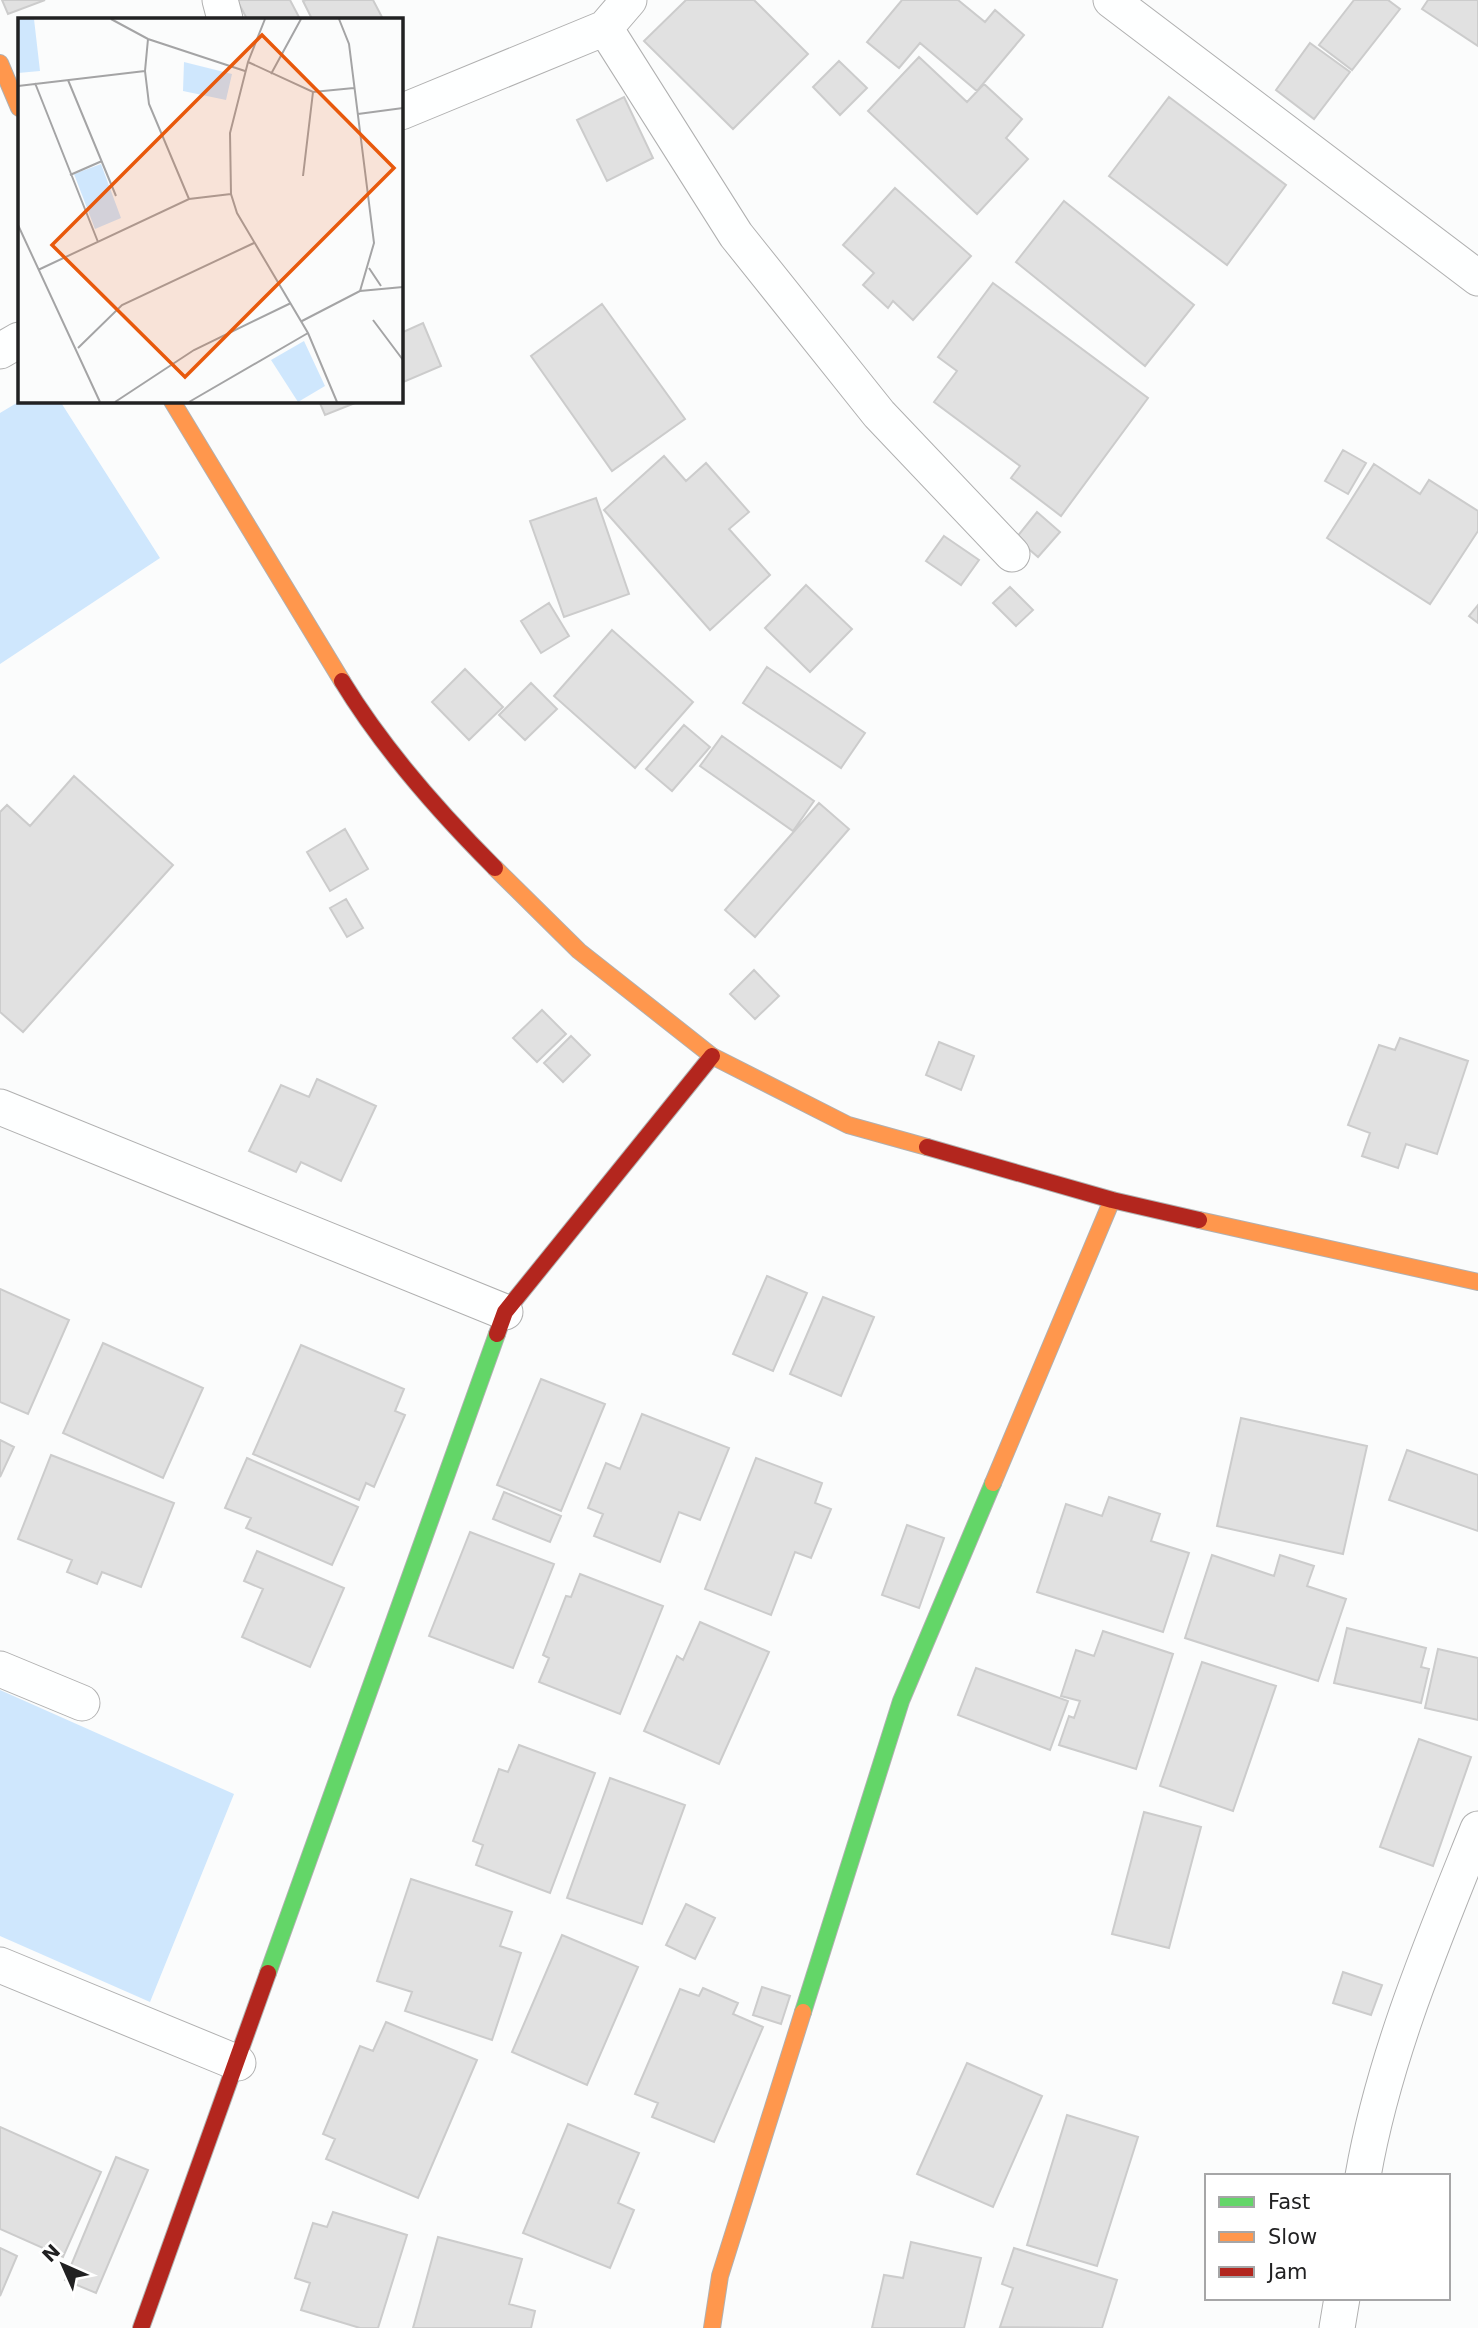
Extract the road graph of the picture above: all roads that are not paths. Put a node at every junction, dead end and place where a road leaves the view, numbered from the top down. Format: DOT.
graph roads {
  1 [pos="220,0"];
  2 [pos="629,0"];
  3 [pos="1111,0"];
  4 [pos="225,18"];
  5 [pos="604,28"];
  6 [pos="0,63"];
  7 [pos="18,105"];
  8 [pos="402,112"];
  9 [pos="1478,278"];
  10 [pos="18,341"];
  11 [pos="0,351"];
  12 [pos="173,402"];
  13 [pos="1012,554"];
  14 [pos="712,1056"];
  15 [pos="0,1107"];
  16 [pos="1112,1200"];
  17 [pos="1478,1282"];
  18 [pos="505,1312"];
  19 [pos="0,1669"];
  20 [pos="82,1703"];
  21 [pos="1478,1829"];
  22 [pos="0,1965"];
  23 [pos="238,2063"];
  24 [pos="1363,2174"];
  25 [pos="1342,2300"];
  26 [pos="141,2328"];
  27 [pos="712,2328"];
  28 [pos="1337,2328"];
  1 -- 4 [label="street"];
  2 -- 5 [label="street"];
  3 -- 9 [label="street"];
  5 -- 8 [label="street"];
  5 -- 13 [label="street"];
  6 -- 7 [label="street"];
  10 -- 11 [label="street"];
  12 -- 14 [label="street"];
  14 -- 16 [label="street"];
  14 -- 18 [label="street"];
  15 -- 18 [label="street"];
  16 -- 17 [label="street"];
  16 -- 27 [label="street"];
  18 -- 23 [label="street"];
  19 -- 20 [label="street"];
  21 -- 24 [label="street"];
  22 -- 23 [label="street"];
  23 -- 26 [label="street"];
  25 -- 28 [label="street"];
}
